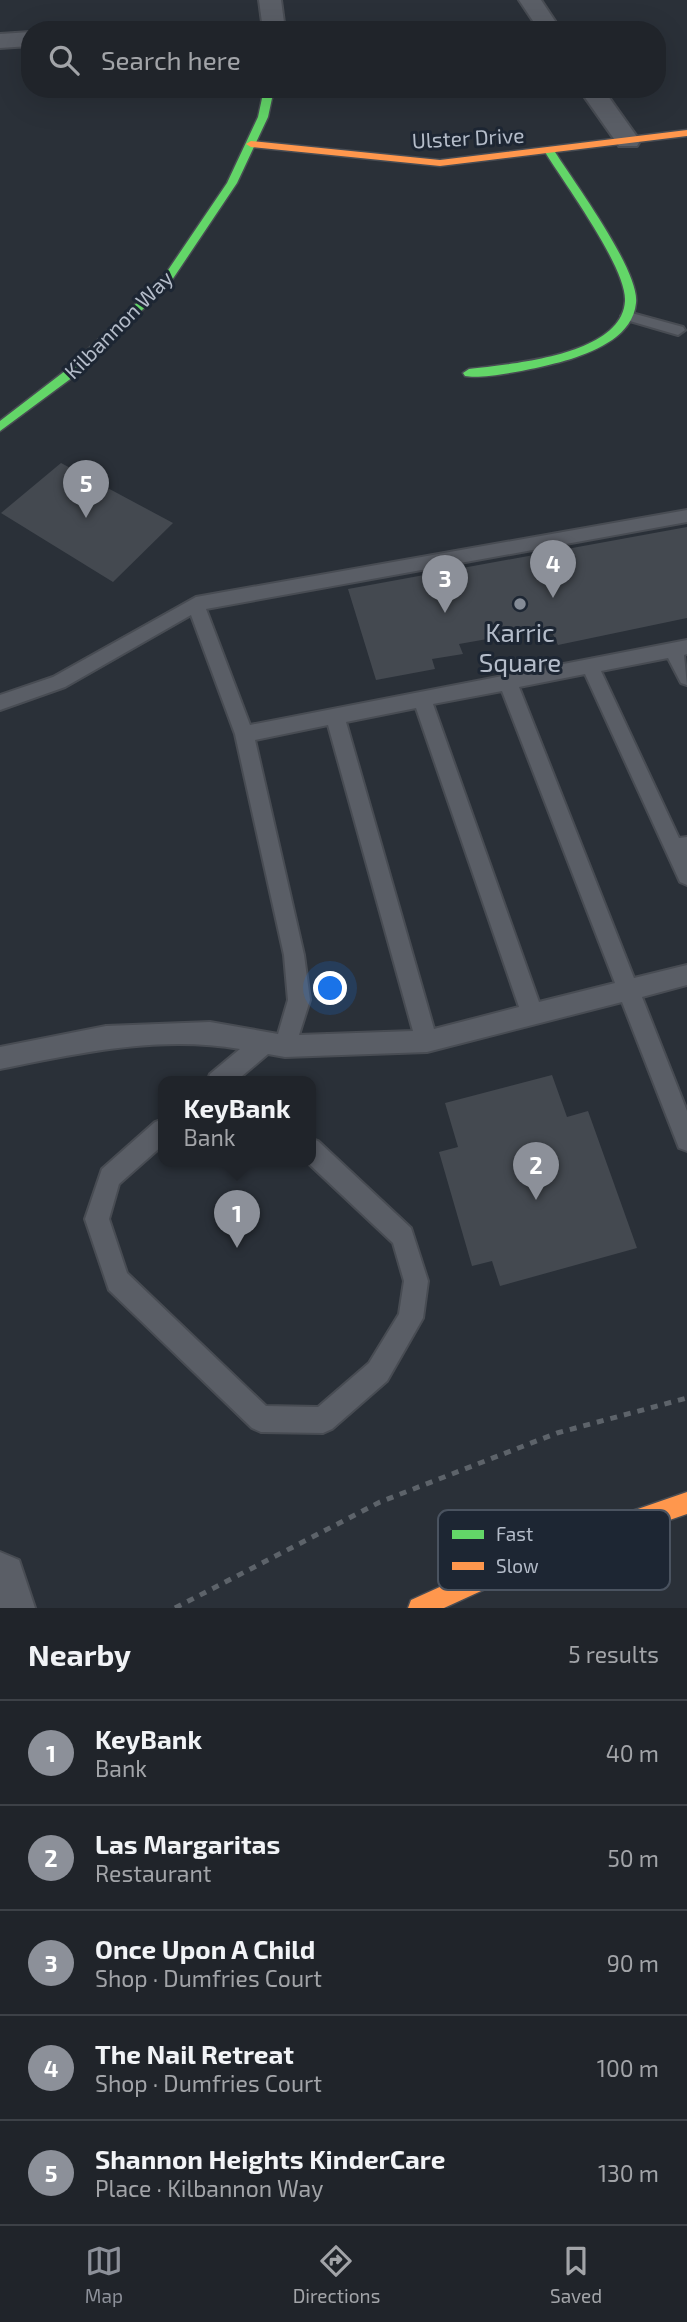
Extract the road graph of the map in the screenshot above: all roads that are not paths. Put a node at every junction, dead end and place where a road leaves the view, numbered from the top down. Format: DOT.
graph roads {
  1 [pos="270,0"];
  2 [pos="530,0"];
  3 [pos="273,21"];
  4 [pos="544,21"];
  5 [pos="21,40"];
  6 [pos="0,41"];
  7 [pos="267,98"];
  8 [pos="597,98"];
  9 [pos="687,133"];
  10 [pos="628,141"];
  11 [pos="251,144"];
  12 [pos="550,152"];
  13 [pos="628,316"];
  14 [pos="678,330"];
  15 [pos="469,373"];
  16 [pos="0,427"];
  17 [pos="687,516"];
  18 [pos="196,604"];
  19 [pos="680,649"];
  20 [pos="590,666"];
  21 [pos="687,678"];
  22 [pos="508,682"];
  23 [pos="422,699"];
  24 [pos="0,703"];
  25 [pos="335,716"];
  26 [pos="244,734"];
  27 [pos="680,847"];
  28 [pos="687,876"];
  29 [pos="687,975"];
  30 [pos="630,989"];
  31 [pos="532,1014"];
  32 [pos="427,1041"];
  33 [pos="275,1044"];
  34 [pos="0,1058"];
  35 [pos="232,1076"];
  36 [pos="158,1134"];
  37 [pos="687,1140"];
  38 [pos="316,1155"];
  39 [pos="687,1503"];
  40 [pos="667,1510"];
  41 [pos="0,1579"];
  42 [pos="458,1590"];
  43 [pos="7,1608"];
  44 [pos="419,1608"];
  1 -- 3 [label="street"];
  2 -- 4 [label="street"];
  5 -- 6 [label="street"];
  7 -- 11 [label="street, Kilbannon Way"];
  8 -- 10 [label="street"];
  9 -- 10 [label="street, Ulster Drive"];
  10 -- 12 [label="street, Ulster Drive"];
  11 -- 12 [label="street, Ulster Drive"];
  11 -- 16 [label="street, Kilbannon Way"];
  12 -- 13 [label="street"];
  13 -- 14 [label="lane"];
  13 -- 15 [label="street"];
  17 -- 18 [label="lane"];
  18 -- 24 [label="lane"];
  18 -- 26 [label="lane"];
  19 -- 20 [label="lane"];
  19 -- 21 [label="lane"];
  20 -- 22 [label="lane"];
  20 -- 27 [label="lane"];
  22 -- 23 [label="lane"];
  22 -- 30 [label="lane"];
  23 -- 25 [label="lane"];
  23 -- 31 [label="lane"];
  25 -- 26 [label="lane"];
  25 -- 32 [label="lane"];
  26 -- 33 [label="lane"];
  27 -- 28 [label="lane"];
  29 -- 30 [label="lane"];
  30 -- 31 [label="lane"];
  30 -- 37 [label="lane"];
  31 -- 32 [label="lane"];
  32 -- 33 [label="lane"];
  33 -- 34 [label="lane"];
  33 -- 35 [label="lane"];
  36 -- 38 [label="lane"];
  39 -- 40 [label="street"];
  41 -- 43 [label="street"];
  42 -- 44 [label="street"];
}
